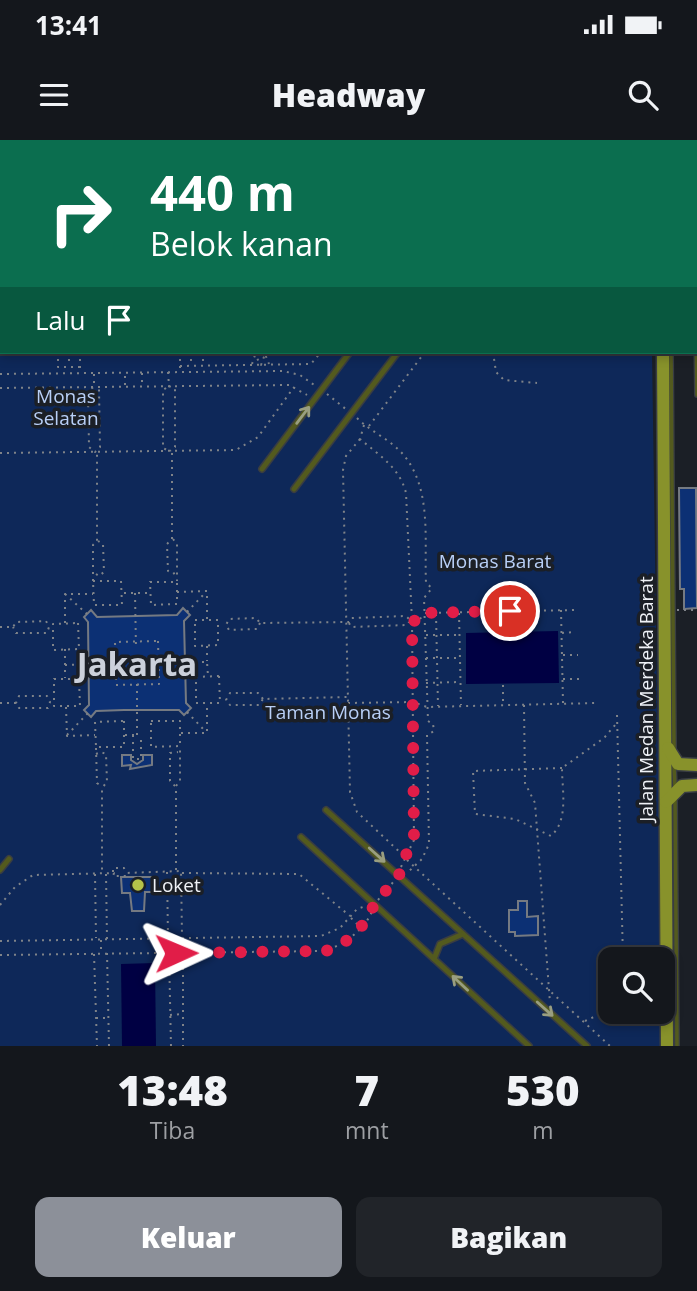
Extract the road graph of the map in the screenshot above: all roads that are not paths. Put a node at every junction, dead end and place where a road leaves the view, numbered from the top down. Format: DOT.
graph roads {
  1 [pos="348,354"];
  2 [pos="396,354"];
  3 [pos="663,354"];
  4 [pos="671,354"];
  5 [pos="696,354"];
  6 [pos="697,395"];
  7 [pos="261,469"];
  8 [pos="294,489"];
  9 [pos="667,745"];
  10 [pos="674,759"];
  11 [pos="697,765"];
  12 [pos="697,785"];
  13 [pos="670,797"];
  14 [pos="326,810"];
  15 [pos="301,837"];
  16 [pos="9,859"];
  17 [pos="0,870"];
  18 [pos="463,934"];
  19 [pos="434,959"];
  20 [pos="529,1046"];
  21 [pos="587,1046"];
  22 [pos="667,1046"];
  23 [pos="677,1046"];
  7 -- 1 [label="street, one-way"];
  2 -- 8 [label="street"];
  3 -- 9 [label="main road, Jalan Medan Merdeka Barat"];
  4 -- 10 [label="lane"];
  5 -- 6 [label="lane"];
  9 -- 10 [label="main road"];
  9 -- 13 [label="main road, Jalan Medan Merdeka Barat"];
  10 -- 11 [label="main road"];
  10 -- 13 [label="lane"];
  12 -- 13 [label="main road"];
  13 -- 22 [label="main road, Jalan Medan Merdeka Barat"];
  13 -- 23 [label="lane"];
  14 -- 18 [label="street, one-way"];
  15 -- 19 [label="street"];
  16 -- 17 [label="street"];
  18 -- 19 [label="street"];
  18 -- 21 [label="street, one-way"];
  20 -- 19 [label="street, one-way"];
}
